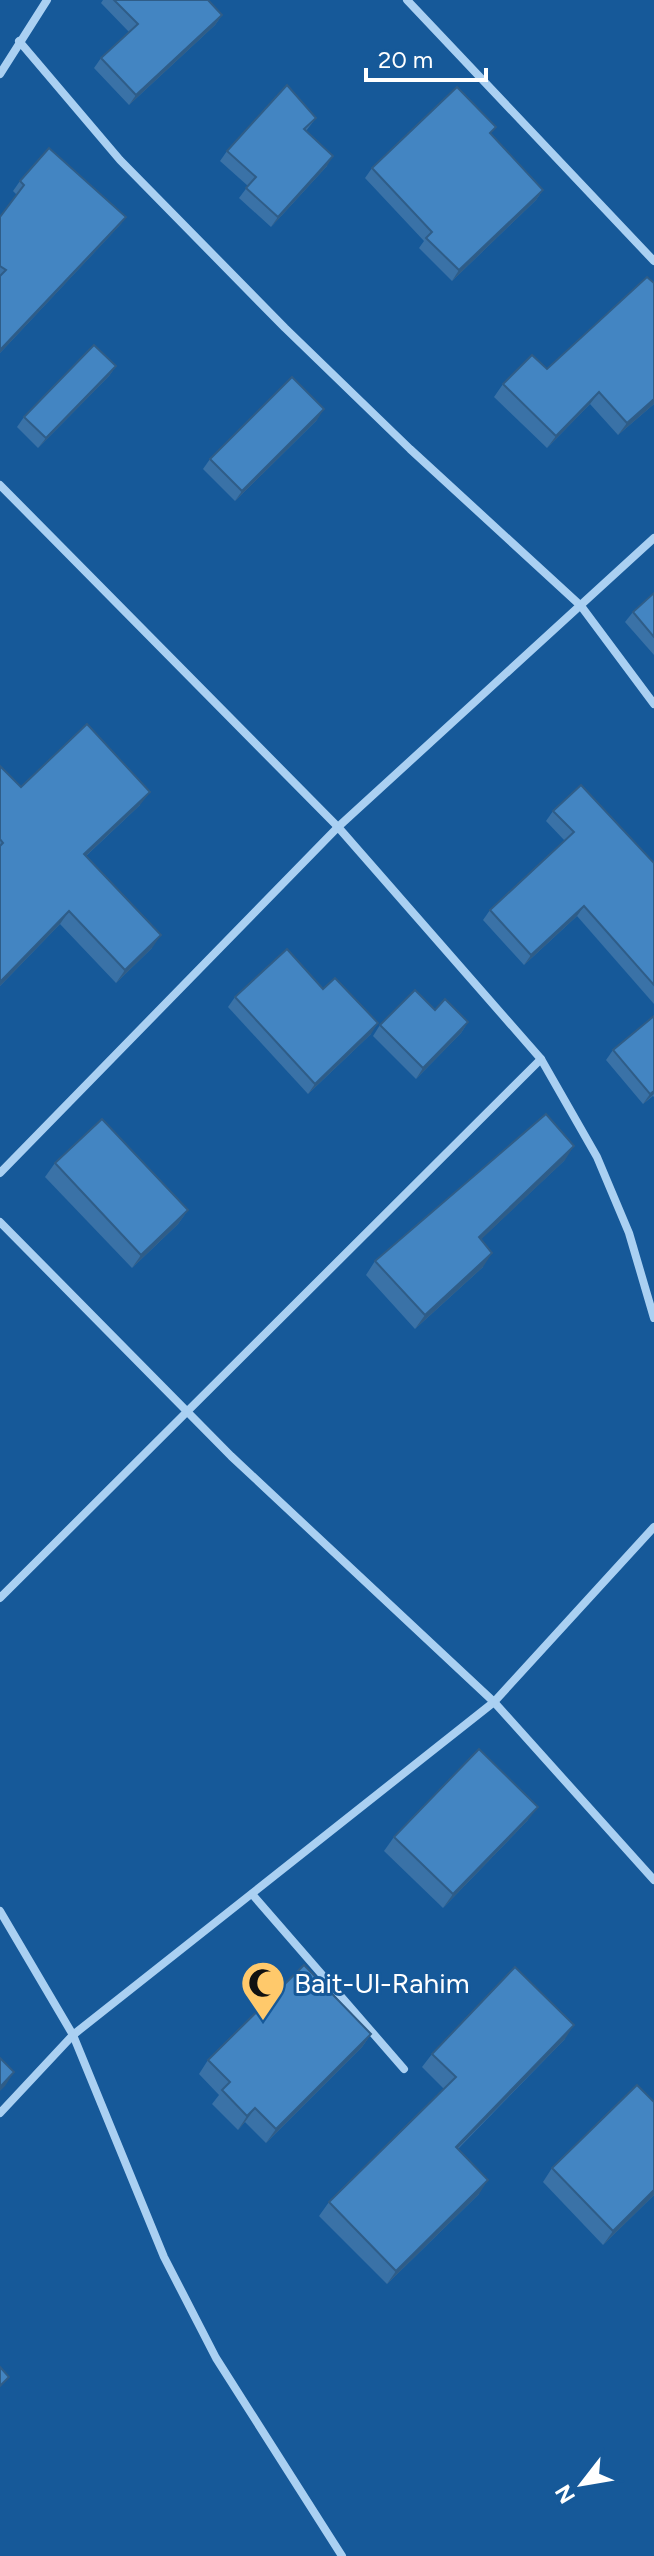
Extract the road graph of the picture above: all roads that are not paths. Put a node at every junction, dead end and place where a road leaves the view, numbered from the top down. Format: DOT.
graph roads {
  1 [pos="47,0"];
  2 [pos="407,0"];
  3 [pos="19,41"];
  4 [pos="0,74"];
  5 [pos="654,261"];
  6 [pos="0,485"];
  7 [pos="654,538"];
  8 [pos="581,606"];
  9 [pos="654,704"];
  10 [pos="338,827"];
  11 [pos="541,1059"];
  12 [pos="0,1173"];
  13 [pos="0,1222"];
  14 [pos="654,1318"];
  15 [pos="187,1411"];
  16 [pos="654,1527"];
  17 [pos="0,1598"];
  18 [pos="494,1702"];
  19 [pos="654,1880"];
  20 [pos="252,1894"];
  21 [pos="0,1911"];
  22 [pos="73,2035"];
  23 [pos="404,2069"];
  24 [pos="0,2113"];
  25 [pos="342,2556"];
  1 -- 3 [label="street"];
  2 -- 5 [label="street"];
  3 -- 4 [label="street"];
  3 -- 8 [label="street"];
  6 -- 10 [label="street"];
  7 -- 8 [label="street"];
  8 -- 9 [label="street"];
  8 -- 10 [label="street"];
  10 -- 11 [label="street"];
  10 -- 12 [label="street"];
  11 -- 14 [label="street"];
  11 -- 15 [label="street"];
  13 -- 15 [label="street"];
  15 -- 17 [label="street"];
  15 -- 18 [label="street"];
  16 -- 18 [label="street"];
  18 -- 19 [label="street"];
  18 -- 20 [label="street"];
  20 -- 22 [label="street"];
  20 -- 23 [label="street"];
  21 -- 22 [label="street"];
  22 -- 24 [label="street"];
  22 -- 25 [label="street"];
}
